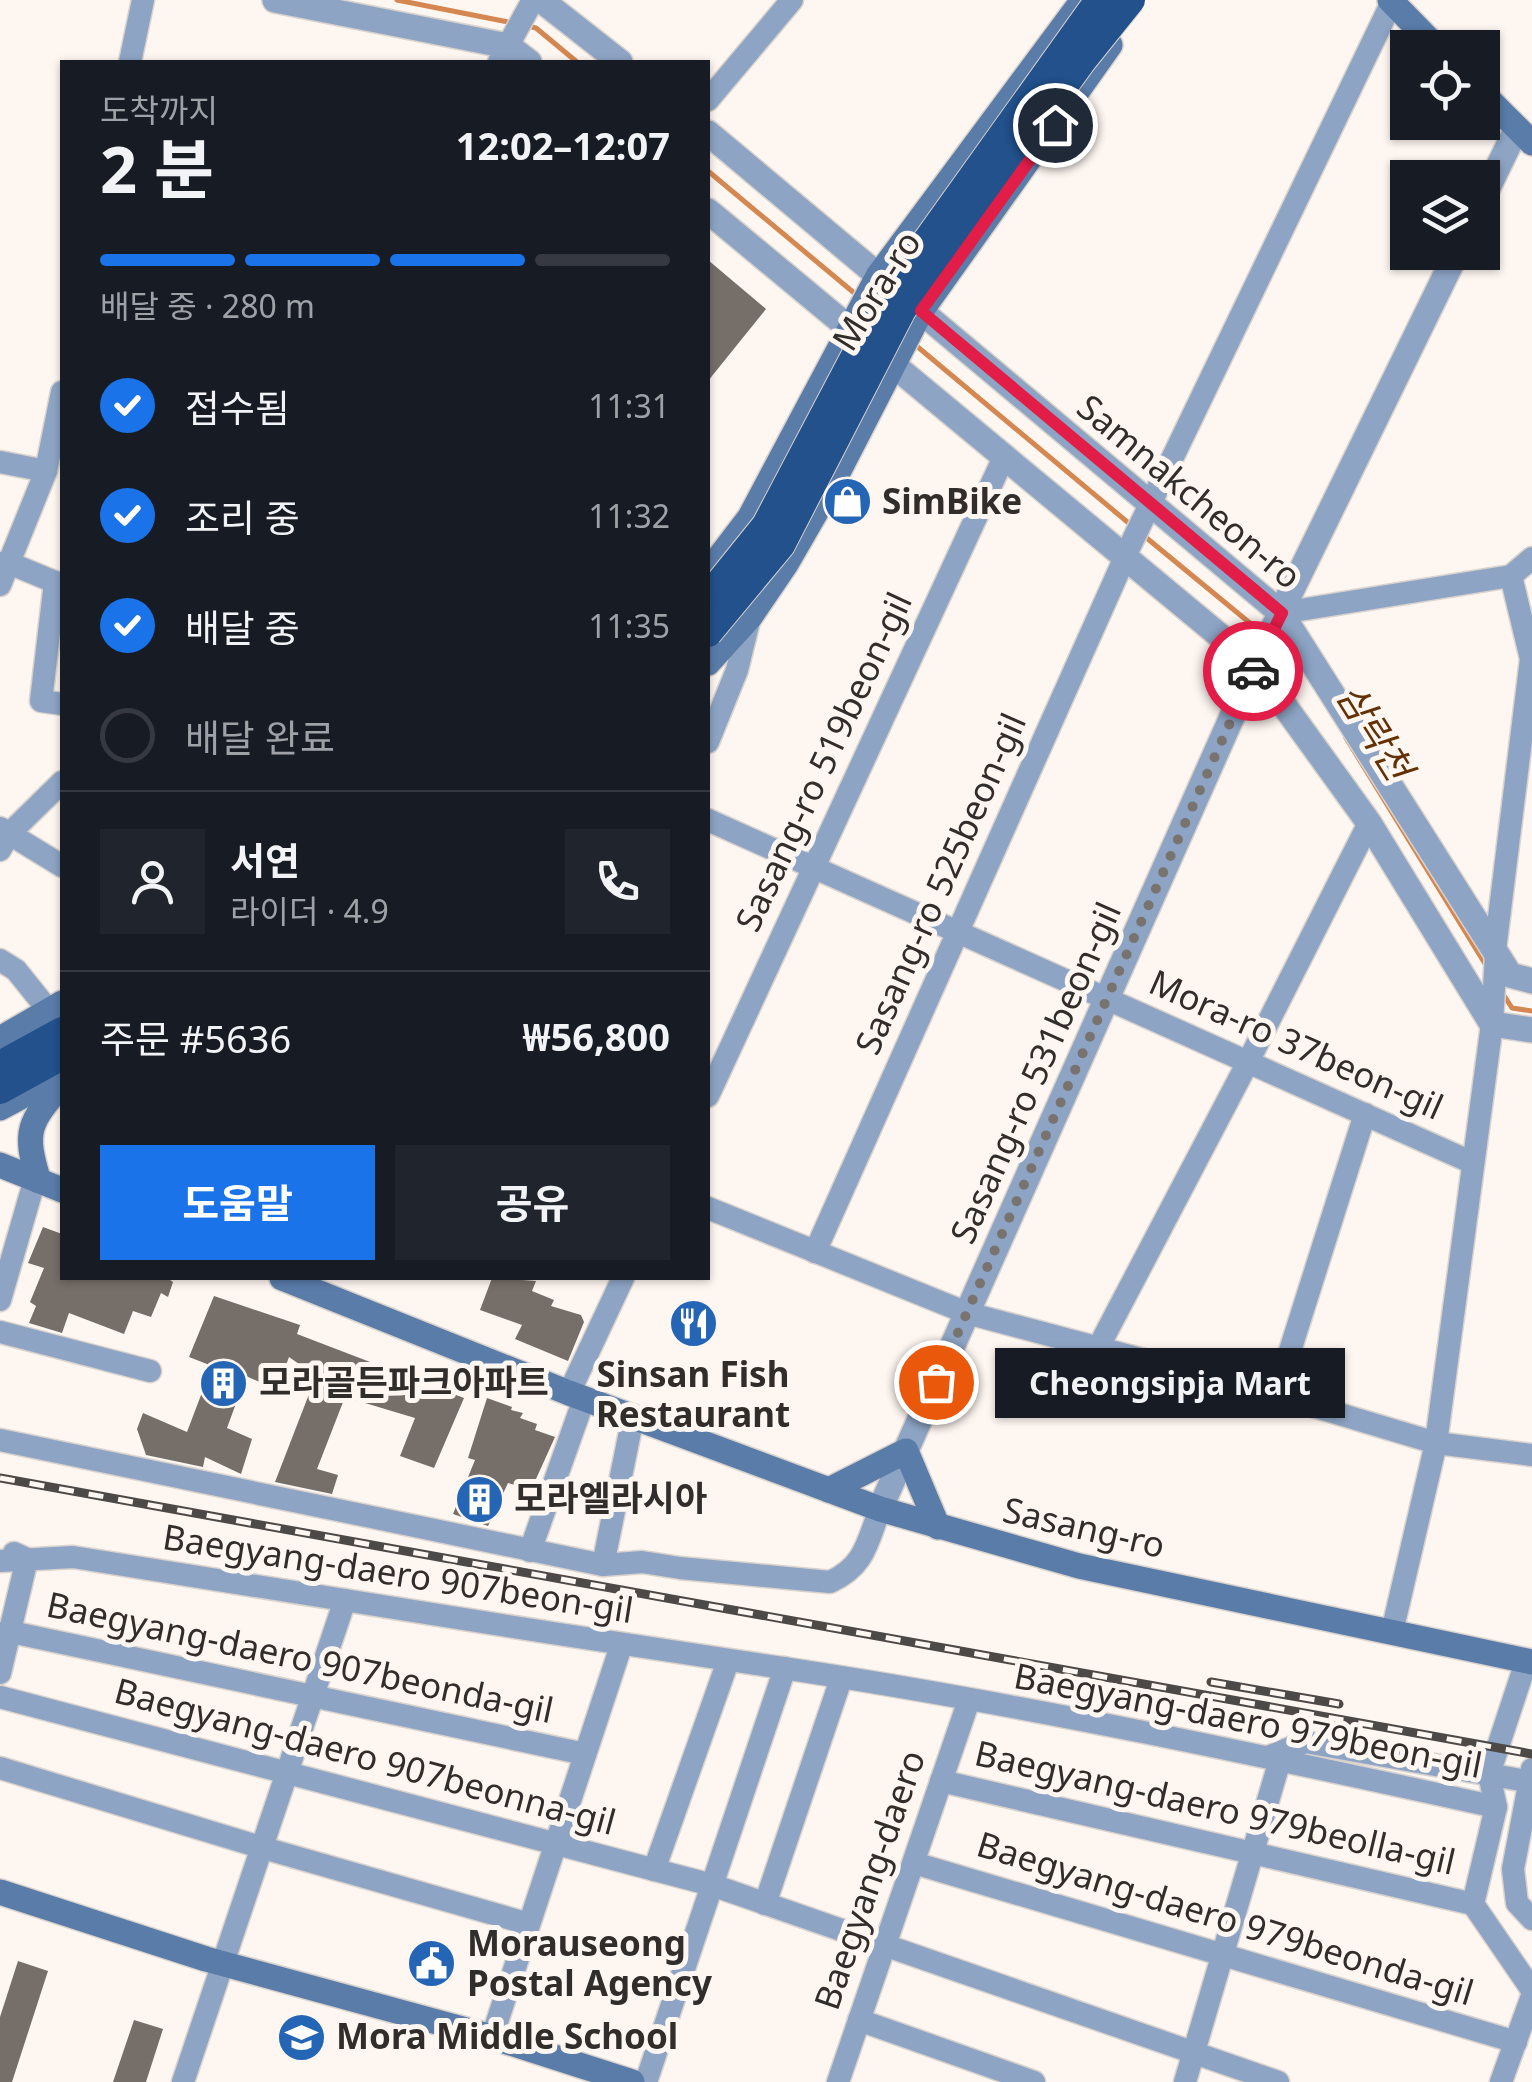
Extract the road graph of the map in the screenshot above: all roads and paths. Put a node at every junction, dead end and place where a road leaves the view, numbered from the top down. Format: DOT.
graph roads {
  1 [pos="143,0"];
  2 [pos="275,0"];
  3 [pos="792,0"];
  4 [pos="1083,0"];
  5 [pos="1099,0"];
  6 [pos="1131,0"];
  7 [pos="1142,0"];
  8 [pos="1391,1"];
  9 [pos="533,4"];
  10 [pos="1419,30"];
  11 [pos="507,48"];
  12 [pos="130,60"];
  13 [pos="617,60"];
  14 [pos="1082,61"];
  15 [pos="710,98"];
  16 [pos="1500,112"];
  17 [pos="710,134"];
  18 [pos="1525,136"];
  19 [pos="1500,173"];
  20 [pos="710,212"];
  21 [pos="1448,270"];
  22 [pos="863,301"];
  23 [pos="906,337"];
  24 [pos="60,402"];
  25 [pos="1004,457"];
  26 [pos="0,462"];
  27 [pos="46,471"];
  28 [pos="1147,511"];
  29 [pos="1128,551"];
  30 [pos="1532,558"];
  31 [pos="710,569"];
  32 [pos="3,570"];
  33 [pos="1511,576"];
  34 [pos="59,583"];
  35 [pos="710,595"];
  36 [pos="750,617"];
  37 [pos="710,631"];
  38 [pos="1268,639"];
  39 [pos="1531,659"];
  40 [pos="710,661"];
  41 [pos="60,704"];
  42 [pos="710,737"];
  43 [pos="60,784"];
  44 [pos="710,821"];
  45 [pos="1369,823"];
  46 [pos="3,837"];
  47 [pos="60,865"];
  48 [pos="814,868"];
  49 [pos="958,932"];
  50 [pos="1495,951"];
  51 [pos="0,960"];
  52 [pos="1532,981"];
  53 [pos="1107,999"];
  54 [pos="58,1015"];
  55 [pos="1492,1024"];
  56 [pos="1532,1030"];
  57 [pos="0,1039"];
  58 [pos="60,1057"];
  59 [pos="1248,1062"];
  60 [pos="0,1065"];
  61 [pos="60,1076"];
  62 [pos="60,1086"];
  63 [pos="0,1090"];
  64 [pos="710,1092"];
  65 [pos="0,1108"];
  66 [pos="1365,1114"];
  67 [pos="1473,1163"];
  68 [pos="26,1177"];
  69 [pos="710,1209"];
  70 [pos="815,1252"];
  71 [pos="293,1280"];
  72 [pos="622,1280"];
  73 [pos="322,1285"];
  74 [pos="0,1300"];
  75 [pos="967,1313"];
  76 [pos="0,1332"];
  77 [pos="1098,1348"];
  78 [pos="150,1371"];
  79 [pos="1276,1395"];
  80 [pos="577,1396"];
  81 [pos="633,1417"];
  82 [pos="0,1439"];
  83 [pos="1436,1443"];
  84 [pos="906,1451"];
  85 [pos="0,1454"];
  86 [pos="1532,1456"];
  87 [pos="829,1490"];
  88 [pos="880,1509"];
  89 [pos="938,1527"];
  90 [pos="0,1546"];
  91 [pos="530,1550"];
  92 [pos="26,1559"];
  93 [pos="0,1561"];
  94 [pos="603,1565"];
  95 [pos="345,1600"];
  96 [pos="6,1632"];
  97 [pos="1392,1632"];
  98 [pos="621,1646"];
  99 [pos="728,1661"];
  100 [pos="1529,1662"];
  101 [pos="785,1668"];
  102 [pos="0,1674"];
  103 [pos="841,1680"];
  104 [pos="313,1696"];
  105 [pos="0,1697"];
  106 [pos="969,1700"];
  107 [pos="585,1754"];
  108 [pos="1274,1758"];
  109 [pos="0,1768"];
  110 [pos="286,1773"];
  111 [pos="1489,1774"];
  112 [pos="1531,1777"];
  113 [pos="942,1781"];
  114 [pos="1496,1807"];
  115 [pos="556,1844"];
  116 [pos="260,1847"];
  117 [pos="1253,1853"];
  118 [pos="914,1862"];
  119 [pos="654,1870"];
  120 [pos="1522,1871"];
  121 [pos="712,1885"];
  122 [pos="0,1892"];
  123 [pos="765,1904"];
  124 [pos="1473,1904"];
  125 [pos="1532,1919"];
  126 [pos="529,1924"];
  127 [pos="885,1945"];
  128 [pos="1223,1954"];
  129 [pos="220,1963"];
  130 [pos="1532,1993"];
  131 [pos="859,2020"];
  132 [pos="492,2036"];
  133 [pos="1516,2042"];
  134 [pos="1194,2053"];
  135 [pos="183,2082"];
  136 [pos="632,2082"];
  137 [pos="646,2082"];
  138 [pos="838,2082"];
  139 [pos="1034,2082"];
  140 [pos="1185,2082"];
  141 [pos="1278,2082"];
  142 [pos="1501,2082"];
  1 -- 12 [label="street"];
  2 -- 11 [label="street"];
  3 -- 15 [label="street"];
  4 -- 22 [label="main road, Mora-ro"];
  5 -- 35 [label="highway, Mora-ro, bridge"];
  6 -- 14 [label="highway, Mora-ro, bridge"];
  7 -- 14 [label="highway, bridge"];
  7 -- 23 [label="main road, Mora-ro"];
  8 -- 10 [label="main road"];
  8 -- 28 [label="street, Sasang-ro 525beon-gil"];
  9 -- 11 [label="street"];
  9 -- 13 [label="street"];
  14 -- 37 [label="highway, Mora-ro, bridge"];
  16 -- 18 [label="main road"];
  17 -- 22 [label="street, Samnakcheon-ro"];
  18 -- 19 [label="street"];
  20 -- 22 [label="street, Samnakcheon-ro"];
  21 -- 38 [label="street, Sasang-ro 531beon-gil"];
  22 -- 23 [label="street, Samnakcheon-ro"];
  22 -- 23 [label="street, Samnakcheon-ro"];
  22 -- 31 [label="main road, Mora-ro"];
  23 -- 25 [label="street, Samnakcheon-ro"];
  23 -- 28 [label="street, Samnakcheon-ro"];
  23 -- 36 [label="main road, Mora-ro"];
  24 -- 27 [label="street"];
  25 -- 29 [label="street, Samnakcheon-ro"];
  25 -- 48 [label="street, Sasang-ro 519beon-gil"];
  26 -- 27 [label="street"];
  27 -- 32 [label="street"];
  28 -- 29 [label="street, Sasang-ro 525beon-gil"];
  28 -- 38 [label="street, Samnakcheon-ro"];
  29 -- 38 [label="street, Samnakcheon-ro"];
  29 -- 49 [label="street, Sasang-ro 525beon-gil"];
  30 -- 33 [label="street"];
  32 -- 34 [label="street"];
  33 -- 38 [label="street"];
  33 -- 39 [label="street"];
  34 -- 41 [label="street"];
  36 -- 40 [label="main road, Mora-ro"];
  36 -- 42 [label="street"];
  38 -- 45 [label="street, Samnakcheon-ro"];
  38 -- 50 [label="street, Samnakcheon-ro"];
  38 -- 53 [label="street, Sasang-ro 531beon-gil"];
  39 -- 50 [label="street"];
  43 -- 46 [label="street"];
  44 -- 48 [label="street, Mora-ro 37beon-gil"];
  45 -- 55 [label="street, Samnakcheon-ro"];
  45 -- 59 [label="street"];
  46 -- 47 [label="street"];
  48 -- 49 [label="street, Mora-ro 37beon-gil"];
  48 -- 64 [label="street, Sasang-ro 519beon-gil"];
  49 -- 53 [label="street, Mora-ro 37beon-gil"];
  49 -- 70 [label="street, Sasang-ro 525beon-gil"];
  50 -- 52 [label="street, Samnakcheon-ro"];
  50 -- 55 [label="street"];
  51 -- 54 [label="street"];
  53 -- 59 [label="street, Mora-ro 37beon-gil"];
  53 -- 75 [label="street, Sasang-ro 531beon-gil"];
  54 -- 57 [label="main road"];
  54 -- 60 [label="highway"];
  55 -- 56 [label="street"];
  55 -- 67 [label="street"];
  58 -- 63 [label="highway"];
  59 -- 66 [label="street, Mora-ro 37beon-gil"];
  59 -- 77 [label="street"];
  61 -- 65 [label="main road"];
  62 -- 68 [label="main road"];
  66 -- 67 [label="street, Mora-ro 37beon-gil"];
  66 -- 79 [label="street"];
  67 -- 83 [label="street"];
  68 -- 74 [label="street"];
  69 -- 70 [label="street"];
  70 -- 75 [label="street"];
  71 -- 73 [label="main road, Sasang-ro"];
  72 -- 80 [label="street"];
  73 -- 80 [label="main road, Sasang-ro"];
  75 -- 77 [label="street"];
  75 -- 84 [label="street, Sasang-ro 531beon-gil"];
  76 -- 78 [label="street"];
  77 -- 79 [label="street"];
  79 -- 83 [label="street"];
  80 -- 81 [label="main road, Sasang-ro"];
  80 -- 91 [label="street"];
  81 -- 87 [label="main road, Sasang-ro"];
  81 -- 94 [label="street"];
  82 -- 85 [label="street"];
  82 -- 91 [label="street"];
  83 -- 86 [label="street"];
  83 -- 97 [label="street"];
  84 -- 87 [label="main road"];
  84 -- 88 [label="street, Sasang-ro 531beon-gil"];
  84 -- 89 [label="main road"];
  87 -- 88 [label="main road, Sasang-ro"];
  88 -- 89 [label="main road, Sasang-ro"];
  88 -- 94 [label="street"];
  89 -- 97 [label="main road, Sasang-ro"];
  90 -- 92 [label="street"];
  91 -- 94 [label="street"];
  92 -- 93 [label="street, Baegyang-daero 907beon-gil"];
  92 -- 95 [label="street, Baegyang-daero 907beon-gil"];
  92 -- 96 [label="street"];
  95 -- 98 [label="street, Baegyang-daero 907beon-gil"];
  95 -- 104 [label="street"];
  96 -- 102 [label="street"];
  96 -- 104 [label="street, Baegyang-daero 907beonda-gil"];
  97 -- 100 [label="main road, Sasang-ro"];
  98 -- 99 [label="street, Baegyang-daero 907beon-gil"];
  98 -- 107 [label="street"];
  99 -- 101 [label="street, Baegyang-daero 907beon-gil"];
  99 -- 119 [label="street"];
  100 -- 111 [label="street"];
  101 -- 103 [label="street, Baegyang-daero 979beon-gil"];
  101 -- 121 [label="street"];
  103 -- 106 [label="street, Baegyang-daero 979beon-gil"];
  103 -- 123 [label="street"];
  104 -- 107 [label="street, Baegyang-daero 907beonda-gil"];
  104 -- 110 [label="street"];
  105 -- 110 [label="street, Baegyang-daero 907beonna-gil"];
  106 -- 108 [label="street, Baegyang-daero 979beon-gil"];
  106 -- 113 [label="street, Baegyang-daero"];
  107 -- 115 [label="street"];
  108 -- 111 [label="street"];
  108 -- 114 [label="street, Baegyang-daero 979beon-gil"];
  108 -- 117 [label="street"];
  109 -- 116 [label="street"];
  110 -- 115 [label="street, Baegyang-daero 907beonna-gil"];
  110 -- 116 [label="street"];
  111 -- 112 [label="street"];
  111 -- 114 [label="street"];
  112 -- 120 [label="street"];
  113 -- 117 [label="street, Baegyang-daero 979beolla-gil"];
  113 -- 118 [label="street, Baegyang-daero"];
  114 -- 124 [label="street, Baegyang-daero 979beon-gil"];
  115 -- 119 [label="street, Baegyang-daero 907beonna-gil"];
  115 -- 126 [label="street"];
  116 -- 126 [label="street"];
  116 -- 129 [label="street"];
  117 -- 124 [label="street, Baegyang-daero 979beolla-gil"];
  117 -- 128 [label="street"];
  118 -- 127 [label="street, Baegyang-daero"];
  118 -- 128 [label="street, Baegyang-daero 979beonda-gil"];
  119 -- 121 [label="street, Baegyang-daero 907beonna-gil"];
  120 -- 125 [label="street"];
  121 -- 123 [label="street, Baegyang-daero 907beonna-gil"];
  121 -- 137 [label="street"];
  122 -- 129 [label="main road"];
  123 -- 127 [label="street, Baegyang-daero 907beonna-gil"];
  124 -- 130 [label="street"];
  126 -- 132 [label="street"];
  127 -- 131 [label="street, Baegyang-daero"];
  127 -- 134 [label="street, Baegyang-daero 907beonna-gil"];
  128 -- 133 [label="street, Baegyang-daero 979beonda-gil"];
  128 -- 134 [label="street"];
  129 -- 132 [label="main road"];
  129 -- 135 [label="street"];
  130 -- 133 [label="street"];
  131 -- 138 [label="street, Baegyang-daero"];
  131 -- 139 [label="street"];
  132 -- 136 [label="main road"];
  133 -- 142 [label="street"];
  134 -- 140 [label="street"];
  134 -- 141 [label="street, Baegyang-daero 907beonna-gil"];
}
